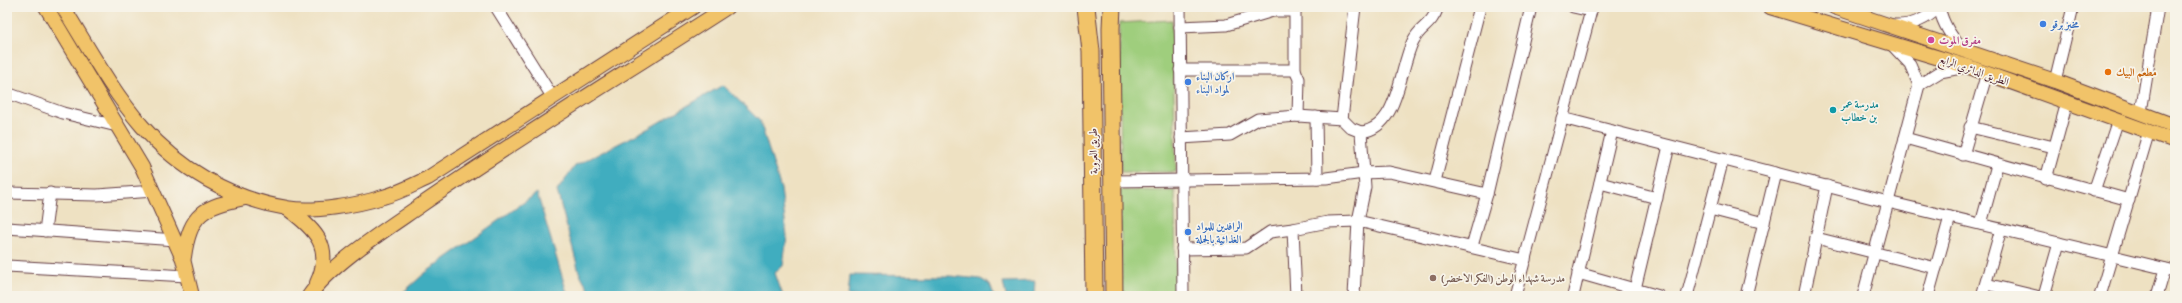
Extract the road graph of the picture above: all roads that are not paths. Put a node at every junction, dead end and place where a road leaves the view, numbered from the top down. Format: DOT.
graph roads {
  1 [pos="46,7"];
  2 [pos="63,7"];
  3 [pos="496,7"];
  4 [pos="693,7"];
  5 [pos="727,7"];
  6 [pos="1086,7"];
  7 [pos="1112,7"];
  8 [pos="1180,7"];
  9 [pos="1355,7"];
  10 [pos="1438,7"];
  11 [pos="1480,7"];
  12 [pos="1531,7"];
  13 [pos="1573,7"];
  14 [pos="1770,7"];
  15 [pos="1834,7"];
  16 [pos="1939,7"];
  17 [pos="2073,7"];
  18 [pos="2158,7"];
  19 [pos="1295,9"];
  20 [pos="1591,9"];
  21 [pos="1887,24"];
  22 [pos="1180,27"];
  23 [pos="1883,40"];
  24 [pos="1965,51"];
  25 [pos="1969,67"];
  26 [pos="1180,70"];
  27 [pos="1295,70"];
  28 [pos="1987,73"];
  29 [pos="2055,81"];
  30 [pos="1919,85"];
  31 [pos="8,96"];
  32 [pos="554,98"];
  33 [pos="2067,102"];
  34 [pos="2141,112"];
  35 [pos="1298,116"];
  36 [pos="1316,117"];
  37 [pos="1562,118"];
  38 [pos="1342,119"];
  39 [pos="2118,120"];
  40 [pos="117,126"];
  41 [pos="2175,126"];
  42 [pos="1970,127"];
  43 [pos="1612,131"];
  44 [pos="2149,131"];
  45 [pos="1361,132"];
  46 [pos="1181,138"];
  47 [pos="1905,138"];
  48 [pos="2175,141"];
  49 [pos="1669,146"];
  50 [pos="2054,147"];
  51 [pos="1963,155"];
  52 [pos="1723,160"];
  53 [pos="1997,165"];
  54 [pos="1364,173"];
  55 [pos="1776,173"];
  56 [pos="1317,178"];
  57 [pos="2046,179"];
  58 [pos="1113,181"];
  59 [pos="1181,181"];
  60 [pos="1435,181"];
  61 [pos="1600,183"];
  62 [pos="1827,186"];
  63 [pos="154,191"];
  64 [pos="2094,191"];
  65 [pos="7,193"];
  66 [pos="50,193"];
  67 [pos="1487,194"];
  68 [pos="245,198"];
  69 [pos="1657,198"];
  70 [pos="2129,200"];
  71 [pos="1888,202"];
  72 [pos="288,209"];
  73 [pos="1710,209"];
  74 [pos="1950,217"];
  75 [pos="1358,221"];
  76 [pos="1764,223"];
  77 [pos="1981,224"];
  78 [pos="7,228"];
  79 [pos="1293,229"];
  80 [pos="2001,229"];
  81 [pos="45,231"];
  82 [pos="1816,238"];
  83 [pos="176,240"];
  84 [pos="2059,243"];
  85 [pos="1472,246"];
  86 [pos="1182,249"];
  87 [pos="1875,253"];
  88 [pos="2113,256"];
  89 [pos="183,259"];
  90 [pos="1525,260"];
  91 [pos="7,266"];
  92 [pos="1936,268"];
  93 [pos="2170,270"];
  94 [pos="1578,273"];
  95 [pos="186,276"];
  96 [pos="1986,284"];
  97 [pos="1635,289"];
  98 [pos="313,290"];
  99 [pos="192,296"];
  100 [pos="1094,296"];
  101 [pos="1114,296"];
  102 [pos="1182,296"];
  103 [pos="1296,296"];
  104 [pos="1354,296"];
  105 [pos="1515,296"];
  106 [pos="1573,296"];
  107 [pos="1659,296"];
  108 [pos="1687,296"];
  109 [pos="1746,296"];
  110 [pos="1804,296"];
  111 [pos="1863,296"];
  112 [pos="1928,296"];
  113 [pos="1982,296"];
  114 [pos="2036,296"];
  115 [pos="2044,296"];
  116 [pos="2100,296"];
  117 [pos="2157,296"];
  1 -- 40 [label="main road"];
  2 -- 68 [label="main road"];
  3 -- 32 [label="street"];
  4 -- 32 [label="main road"];
  5 -- 98 [label="main road"];
  6 -- 100 [label="highway, طريق العروبة"];
  7 -- 58 [label="highway, طريق العروبة"];
  8 -- 22 [label="street"];
  9 -- 38 [label="street"];
  10 -- 45 [label="street"];
  11 -- 60 [label="street"];
  12 -- 67 [label="street"];
  13 -- 20 [label="street"];
  14 -- 23 [label="main road, الطريق الدائري الرابع"];
  15 -- 21 [label="main road, الطريق الدائري الرابع"];
  16 -- 21 [label="street"];
  16 -- 24 [label="street"];
  17 -- 29 [label="street"];
  18 -- 34 [label="street"];
  19 -- 22 [label="street"];
  19 -- 27 [label="street"];
  20 -- 37 [label="street"];
  21 -- 24 [label="main road, الطريق الدائري الرابع"];
  22 -- 26 [label="street"];
  23 -- 25 [label="main road, الطريق الدائري الرابع"];
  23 -- 30 [label="street"];
  24 -- 29 [label="main road, الطريق الدائري الرابع"];
  25 -- 28 [label="main road, الطريق الدائري الرابع"];
  25 -- 30 [label="street"];
  26 -- 27 [label="street"];
  26 -- 46 [label="street"];
  27 -- 35 [label="street"];
  28 -- 33 [label="main road, الطريق الدائري الرابع"];
  28 -- 42 [label="street"];
  29 -- 34 [label="main road, الطريق الدائري الرابع"];
  30 -- 47 [label="street"];
  31 -- 40 [label="street"];
  32 -- 72 [label="main road"];
  33 -- 39 [label="main road, الطريق الدائري الرابع"];
  33 -- 50 [label="street"];
  34 -- 41 [label="main road, الطريق الدائري الرابع"];
  35 -- 36 [label="street"];
  35 -- 46 [label="street"];
  36 -- 38 [label="street"];
  36 -- 56 [label="street"];
  37 -- 43 [label="street"];
  37 -- 90 [label="street"];
  38 -- 45 [label="street"];
  39 -- 44 [label="main road, الطريق الدائري الرابع"];
  39 -- 64 [label="street"];
  40 -- 63 [label="main road"];
  42 -- 50 [label="street"];
  42 -- 51 [label="street"];
  43 -- 49 [label="street"];
  43 -- 61 [label="street"];
  44 -- 48 [label="main road, الطريق الدائري الرابع"];
  44 -- 70 [label="street"];
  45 -- 54 [label="street"];
  46 -- 59 [label="street"];
  47 -- 51 [label="street"];
  47 -- 71 [label="street"];
  49 -- 52 [label="street"];
  49 -- 69 [label="street"];
  50 -- 57 [label="street"];
  51 -- 53 [label="street"];
  52 -- 55 [label="street"];
  52 -- 73 [label="street"];
  53 -- 57 [label="street"];
  53 -- 77 [label="street"];
  54 -- 56 [label="street"];
  54 -- 60 [label="street"];
  54 -- 75 [label="street"];
  55 -- 62 [label="street"];
  55 -- 76 [label="street"];
  56 -- 59 [label="street"];
  57 -- 64 [label="street"];
  58 -- 59 [label="street"];
  58 -- 101 [label="highway, طريق العروبة"];
  59 -- 86 [label="street"];
  60 -- 67 [label="street"];
  61 -- 69 [label="street"];
  61 -- 94 [label="street"];
  62 -- 71 [label="street"];
  62 -- 82 [label="street"];
  63 -- 66 [label="street"];
  63 -- 83 [label="main road"];
  64 -- 70 [label="street"];
  65 -- 66 [label="street"];
  66 -- 81 [label="street"];
  67 -- 85 [label="street"];
  68 -- 72 [label="main road"];
  68 -- 89 [label="main road"];
  69 -- 97 [label="street"];
  70 -- 88 [label="street"];
  71 -- 74 [label="street"];
  71 -- 87 [label="street"];
  72 -- 98 [label="main road"];
  73 -- 76 [label="street"];
  73 -- 108 [label="street"];
  74 -- 77 [label="street"];
  74 -- 92 [label="street"];
  75 -- 79 [label="street"];
  75 -- 85 [label="street"];
  75 -- 104 [label="street"];
  76 -- 109 [label="street"];
  77 -- 80 [label="street"];
  78 -- 81 [label="street"];
  79 -- 86 [label="street"];
  79 -- 103 [label="street"];
  80 -- 84 [label="street"];
  80 -- 96 [label="street"];
  81 -- 83 [label="street"];
  82 -- 87 [label="street"];
  82 -- 110 [label="street"];
  83 -- 89 [label="main road"];
  84 -- 88 [label="street"];
  84 -- 115 [label="street"];
  85 -- 90 [label="street"];
  86 -- 102 [label="street"];
  87 -- 92 [label="street"];
  87 -- 111 [label="street"];
  88 -- 93 [label="street"];
  88 -- 116 [label="street"];
  89 -- 95 [label="main road"];
  90 -- 105 [label="street"];
  91 -- 95 [label="street"];
  92 -- 112 [label="street"];
  93 -- 117 [label="street"];
  94 -- 97 [label="street"];
  94 -- 106 [label="street"];
  95 -- 99 [label="main road"];
  96 -- 113 [label="street"];
  96 -- 114 [label="street"];
  97 -- 107 [label="street"];
}
